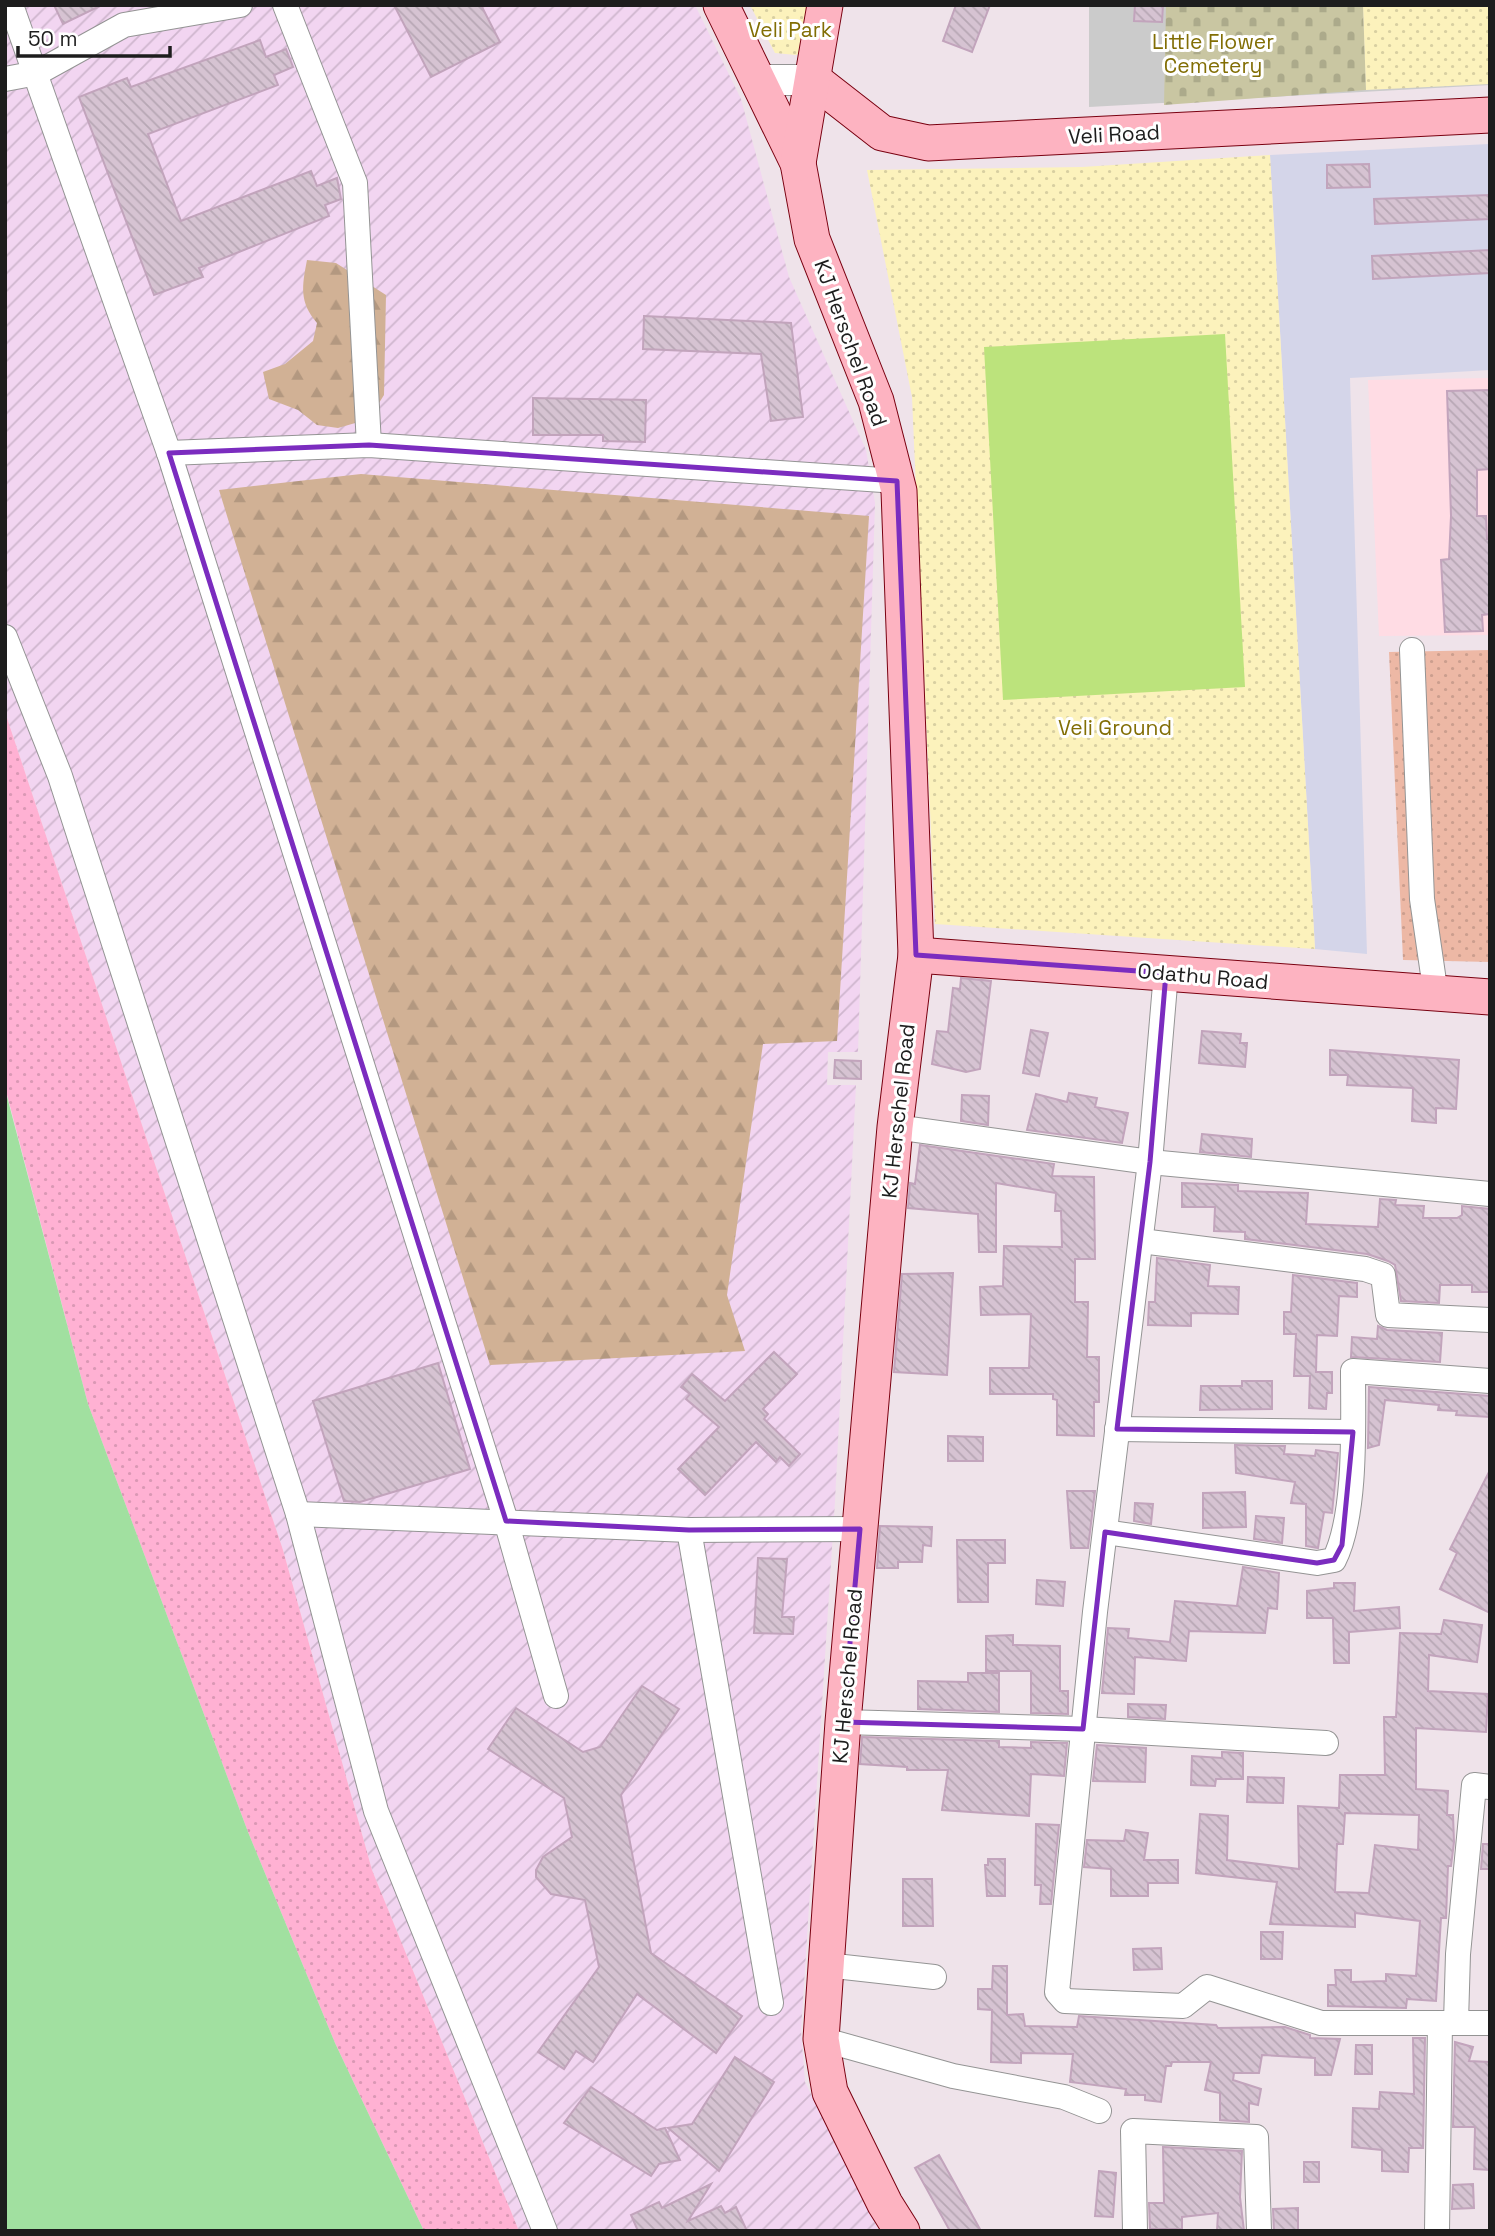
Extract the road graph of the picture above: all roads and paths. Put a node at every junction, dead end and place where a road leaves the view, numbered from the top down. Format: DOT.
graph roads {
  1 [pos="11,5"];
  2 [pos="240,5"];
  3 [pos="285,5"];
  4 [pos="721,5"];
  5 [pos="825,5"];
  6 [pos="37,73"];
  7 [pos="5,79"];
  8 [pos="757,80"];
  9 [pos="814,80"];
  10 [pos="1490,115"];
  11 [pos="798,163"];
  12 [pos="369,445"];
  13 [pos="169,453"];
  14 [pos="897,481"];
  15 [pos="5,637"];
  16 [pos="1412,650"];
  17 [pos="916,955"];
  18 [pos="1166,973"];
  19 [pos="1436,995"];
  20 [pos="1490,997"];
  21 [pos="895,1127"];
  22 [pos="1150,1162"];
  23 [pos="1490,1194"];
  24 [pos="1140,1241"];
  25 [pos="1490,1320"];
  26 [pos="1490,1381"];
  27 [pos="1117,1429"];
  28 [pos="1353,1432"];
  29 [pos="298,1514"];
  30 [pos="506,1521"];
  31 [pos="860,1529"];
  32 [pos="689,1530"];
  33 [pos="1105,1532"];
  34 [pos="556,1696"];
  35 [pos="843,1722"];
  36 [pos="1083,1728"];
  37 [pos="1326,1743"];
  38 [pos="1490,1787"];
  39 [pos="825,1965"];
  40 [pos="934,1977"];
  41 [pos="771,2003"];
  42 [pos="1448,2022"];
  43 [pos="1490,2023"];
  44 [pos="821,2039"];
  45 [pos="1099,2111"];
  46 [pos="545,2231"];
  47 [pos="902,2231"];
  48 [pos="1135,2231"];
  49 [pos="1259,2231"];
  50 [pos="1437,2231"];
  1 -- 6 [label="street"];
  2 -- 6 [label="street"];
  3 -- 12 [label="street"];
  4 -- 8 [label="main road, KJ Herschel Road"];
  5 -- 9 [label="main road"];
  6 -- 7 [label="street"];
  6 -- 13 [label="street"];
  8 -- 9 [label="street"];
  8 -- 11 [label="main road, KJ Herschel Road"];
  9 -- 10 [label="main road, Veli Road"];
  9 -- 11 [label="main road"];
  11 -- 14 [label="main road, KJ Herschel Road"];
  12 -- 13 [label="street"];
  12 -- 14 [label="street"];
  13 -- 30 [label="street"];
  14 -- 17 [label="main road, KJ Herschel Road"];
  15 -- 29 [label="street"];
  16 -- 19 [label="street"];
  17 -- 18 [label="main road, Odathu Road"];
  17 -- 21 [label="main road, KJ Herschel Road"];
  18 -- 19 [label="main road, Odathu Road"];
  18 -- 22 [label="street"];
  19 -- 20 [label="main road, Odathu Road"];
  21 -- 22 [label="street"];
  21 -- 31 [label="main road, KJ Herschel Road"];
  22 -- 23 [label="street"];
  22 -- 24 [label="street"];
  24 -- 25 [label="street"];
  24 -- 27 [label="street"];
  26 -- 28 [label="street"];
  27 -- 28 [label="street"];
  27 -- 33 [label="street"];
  28 -- 33 [label="street"];
  29 -- 30 [label="street"];
  29 -- 46 [label="street"];
  30 -- 32 [label="street"];
  30 -- 34 [label="street"];
  31 -- 32 [label="street"];
  31 -- 35 [label="main road, KJ Herschel Road"];
  32 -- 41 [label="street"];
  33 -- 36 [label="street"];
  35 -- 36 [label="street"];
  35 -- 39 [label="main road, KJ Herschel Road"];
  36 -- 37 [label="street"];
  36 -- 42 [label="street"];
  38 -- 42 [label="street"];
  39 -- 40 [label="street"];
  39 -- 44 [label="main road, KJ Herschel Road"];
  42 -- 43 [label="street"];
  42 -- 50 [label="street"];
  44 -- 45 [label="street"];
  44 -- 47 [label="main road, KJ Herschel Road"];
  48 -- 49 [label="street"];
}
